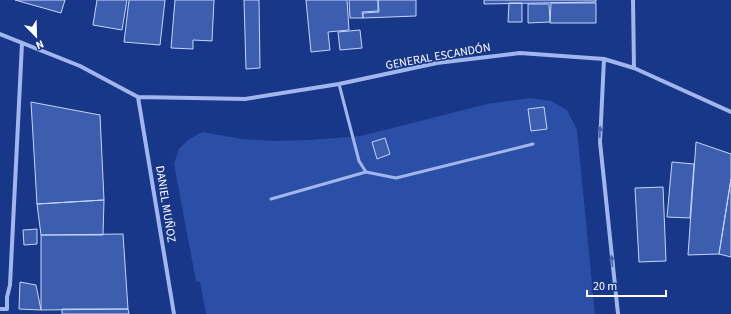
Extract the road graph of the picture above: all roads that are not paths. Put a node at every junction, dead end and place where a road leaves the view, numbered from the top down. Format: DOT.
graph roads {
  1 [pos="633,0"];
  2 [pos="0,34"];
  3 [pos="22,43"];
  4 [pos="604,59"];
  5 [pos="634,68"];
  6 [pos="339,84"];
  7 [pos="138,97"];
  8 [pos="731,112"];
  9 [pos="532,144"];
  10 [pos="366,172"];
  11 [pos="271,199"];
  12 [pos="0,309"];
  13 [pos="174,314"];
  14 [pos="618,314"];
  1 -- 5 [label="street"];
  2 -- 3 [label="street"];
  3 -- 7 [label="street"];
  3 -- 12 [label="street"];
  4 -- 5 [label="street, GENERAL ESCANDÓN"];
  4 -- 6 [label="street, GENERAL ESCANDÓN"];
  14 -- 4 [label="street, one-way"];
  5 -- 8 [label="street, GENERAL ESCANDÓN"];
  6 -- 7 [label="street, GENERAL ESCANDÓN"];
  6 -- 10 [label="lane"];
  7 -- 13 [label="street, DANIEL MUÑOZ"];
  9 -- 10 [label="lane"];
  10 -- 11 [label="lane"];
}
